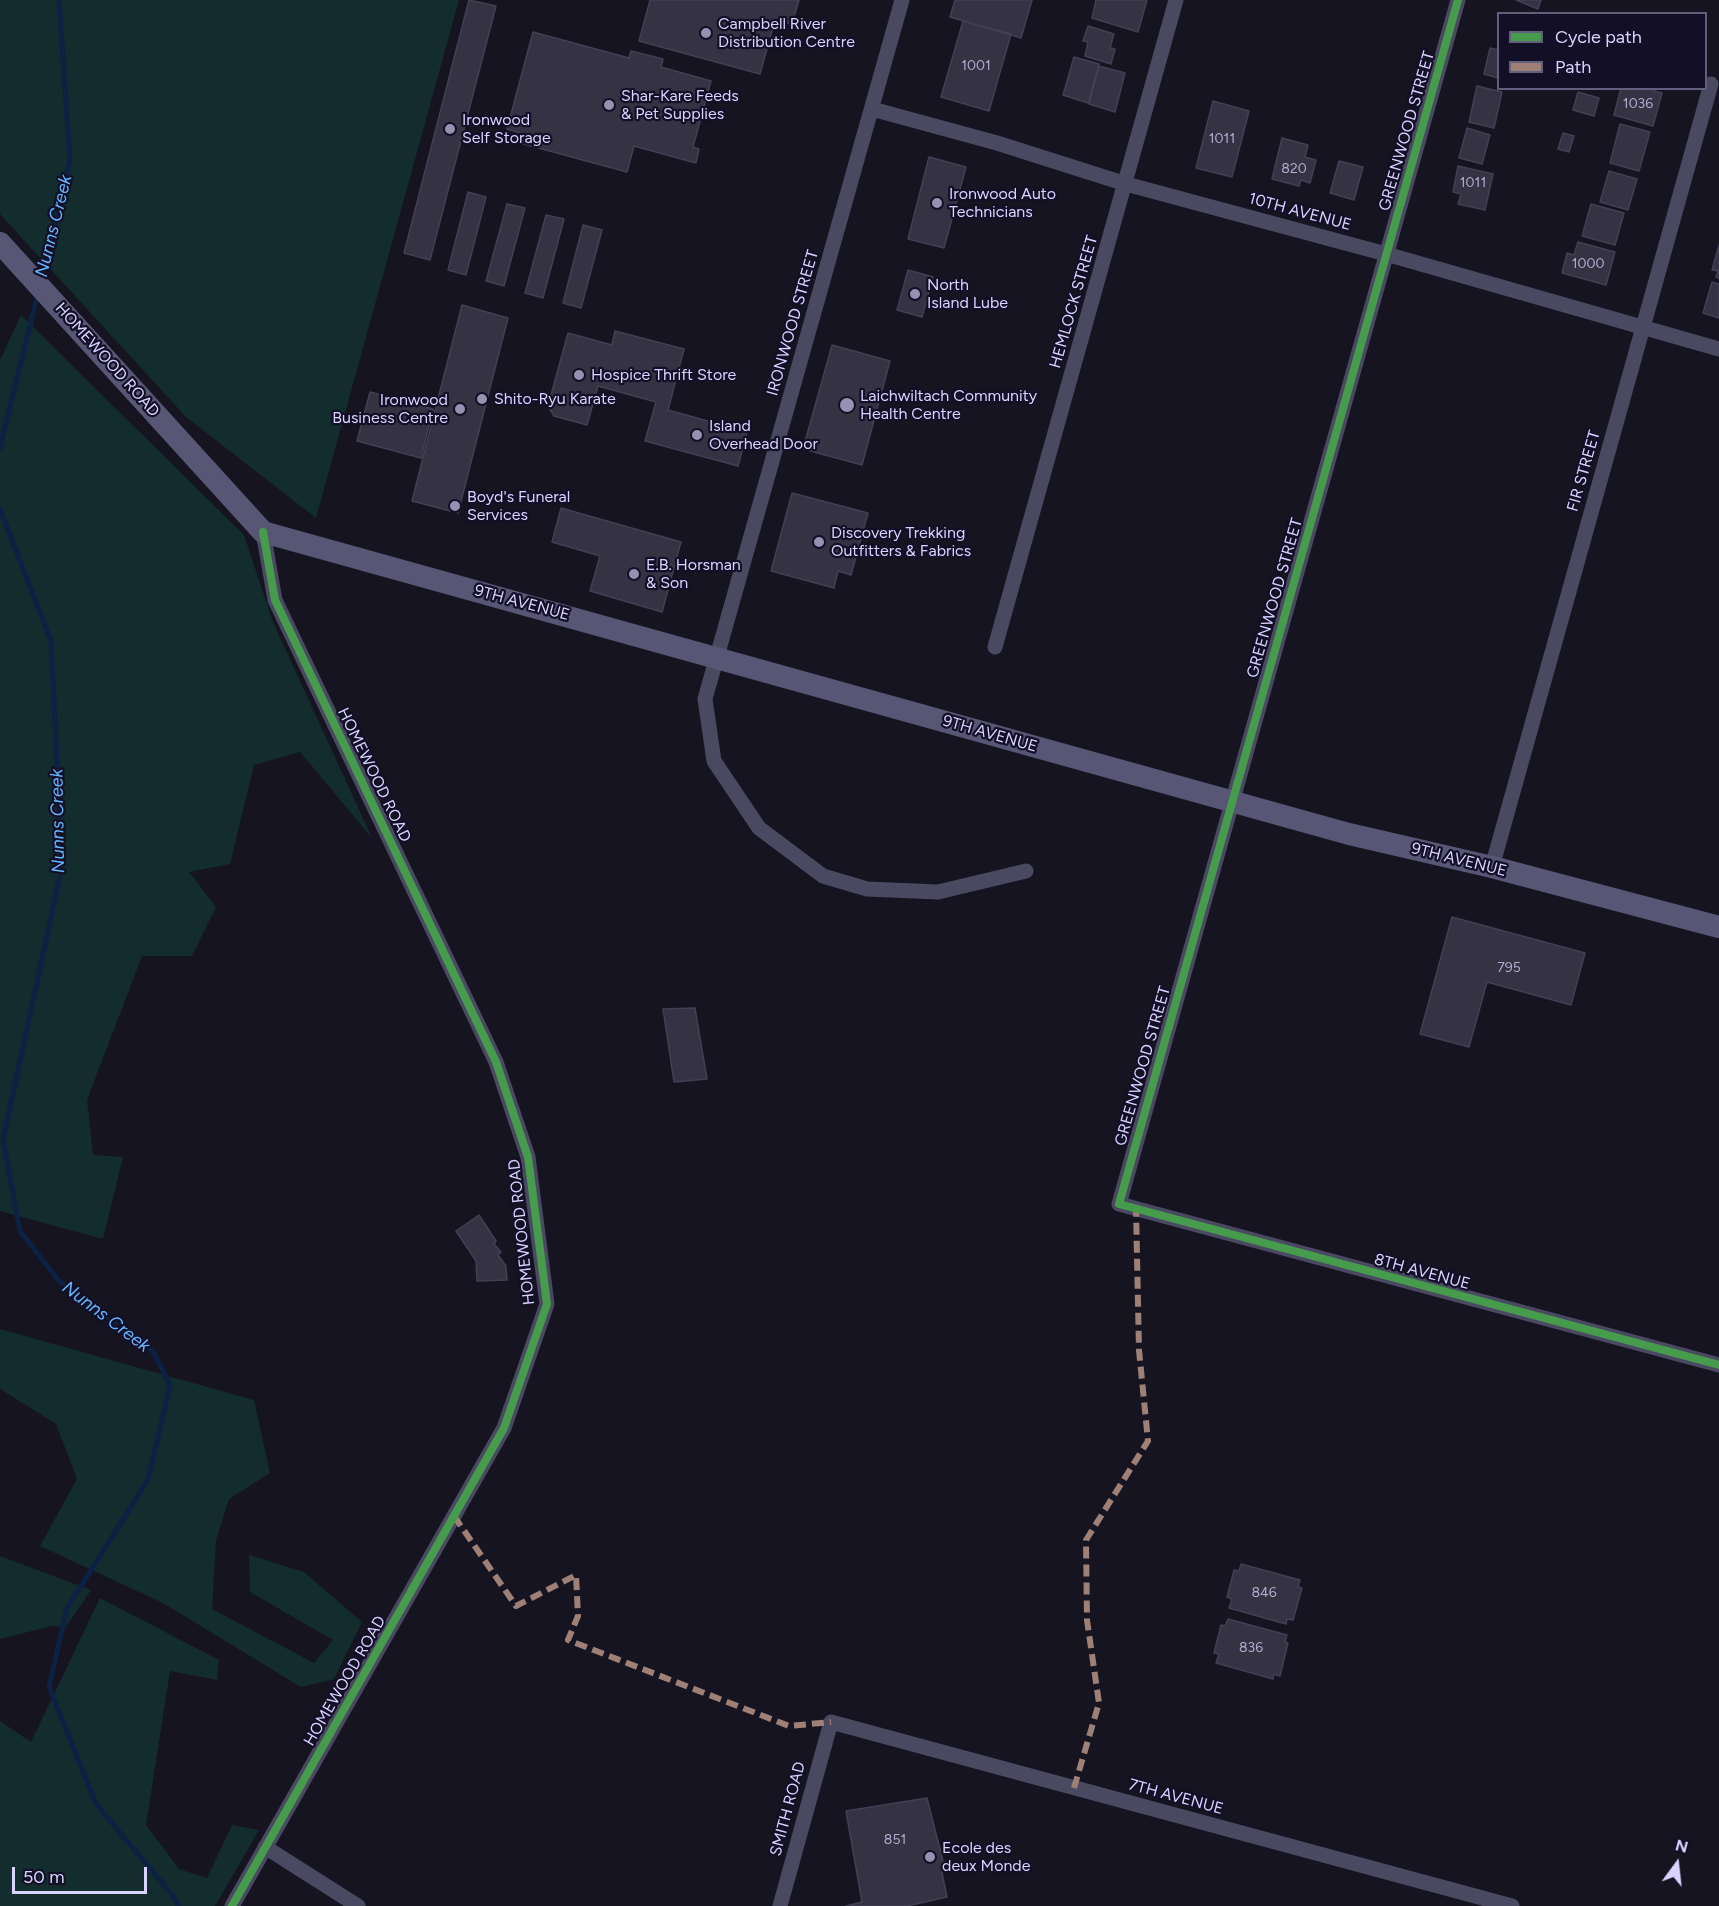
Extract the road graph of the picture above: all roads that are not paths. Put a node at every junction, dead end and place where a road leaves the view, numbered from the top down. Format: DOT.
graph roads {
  1 [pos="903,0"];
  2 [pos="1176,0"];
  3 [pos="1458,0"];
  4 [pos="1711,84"];
  5 [pos="872,109"];
  6 [pos="1126,184"];
  7 [pos="0,243"];
  8 [pos="1386,254"];
  9 [pos="1643,327"];
  10 [pos="1719,349"];
  11 [pos="263,532"];
  12 [pos="995,647"];
  13 [pos="718,656"];
  14 [pos="1232,802"];
  15 [pos="1492,867"];
  16 [pos="1026,871"];
  17 [pos="1719,927"];
  18 [pos="1119,1204"];
  19 [pos="1719,1365"];
  20 [pos="831,1722"];
  21 [pos="265,1847"];
  22 [pos="232,1906"];
  23 [pos="358,1906"];
  24 [pos="780,1906"];
  25 [pos="1512,1906"];
  1 -- 5 [label="street, IRONWOOD STREET"];
  2 -- 6 [label="street, HEMLOCK STREET"];
  3 -- 8 [label="street, GREENWOOD STREET"];
  4 -- 9 [label="street, FIR STREET"];
  5 -- 6 [label="street, 10TH AVENUE"];
  5 -- 13 [label="street, IRONWOOD STREET"];
  6 -- 8 [label="street, 10TH AVENUE"];
  6 -- 12 [label="street, HEMLOCK STREET"];
  7 -- 11 [label="main road, HOMEWOOD ROAD"];
  8 -- 9 [label="street, 10TH AVENUE"];
  8 -- 14 [label="street, GREENWOOD STREET"];
  9 -- 10 [label="street, 10TH AVENUE"];
  9 -- 15 [label="street, FIR STREET"];
  11 -- 13 [label="main road, 9TH AVENUE"];
  11 -- 21 [label="street, HOMEWOOD ROAD"];
  13 -- 14 [label="main road, 9TH AVENUE"];
  13 -- 16 [label="street, IRONWOOD STREET"];
  14 -- 15 [label="main road, 9TH AVENUE"];
  14 -- 18 [label="street, GREENWOOD STREET"];
  15 -- 17 [label="main road, 9TH AVENUE"];
  18 -- 19 [label="street, 8TH AVENUE"];
  20 -- 24 [label="street, SMITH ROAD"];
  20 -- 25 [label="street, 7TH AVENUE"];
  21 -- 22 [label="street, HOMEWOOD ROAD"];
  21 -- 23 [label="street"];
}
